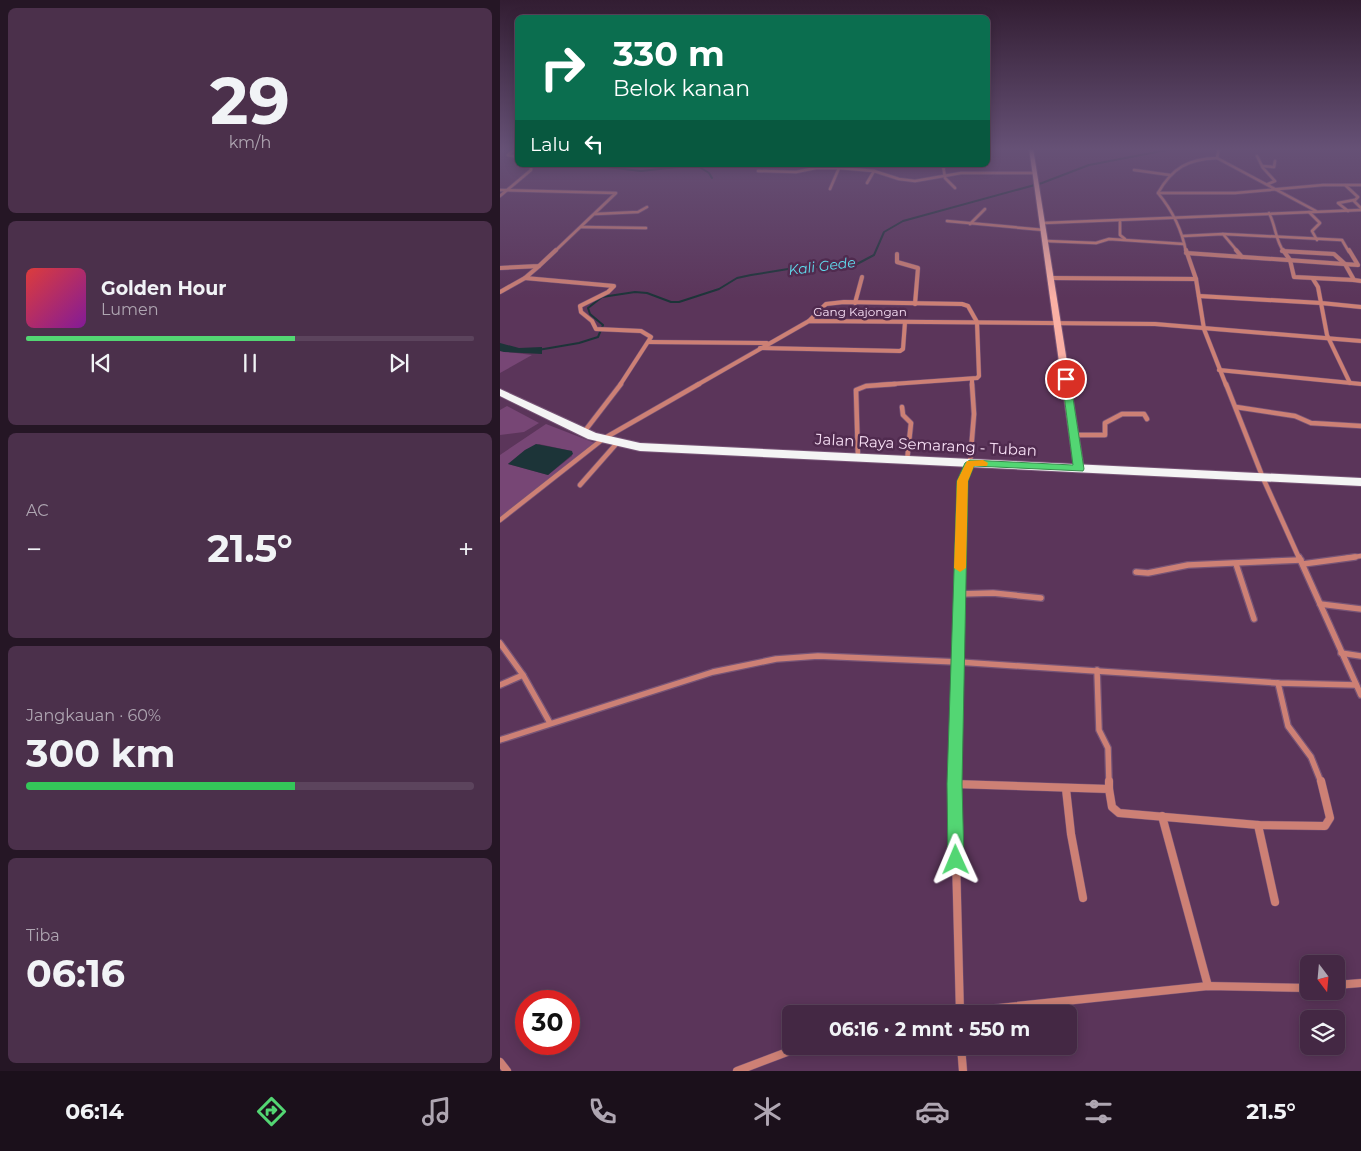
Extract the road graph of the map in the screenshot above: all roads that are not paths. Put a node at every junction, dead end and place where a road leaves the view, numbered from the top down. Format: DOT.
graph roads {
  1 [pos="611,198"];
  2 [pos="1039,198"];
  3 [pos="1162,198"];
  4 [pos="1292,198"];
  5 [pos="1357,198"];
  6 [pos="1354,200"];
  7 [pos="647,207"];
  8 [pos="985,209"];
  9 [pos="1361,209"];
  10 [pos="1348,211"];
  11 [pos="1270,212"];
  12 [pos="1309,212"];
  13 [pos="1316,212"];
  14 [pos="594,214"];
  15 [pos="1173,217"];
  16 [pos="1120,220"];
  17 [pos="947,221"];
  18 [pos="970,224"];
  19 [pos="581,227"];
  20 [pos="1044,227"];
  21 [pos="646,228"];
  22 [pos="1223,234"];
  23 [pos="1276,235"];
  24 [pos="1183,236"];
  25 [pos="1317,240"];
  26 [pos="1046,241"];
  27 [pos="1128,241"];
  28 [pos="1184,244"];
  29 [pos="1282,251"];
  30 [pos="1186,253"];
  31 [pos="897,254"];
  32 [pos="1242,257"];
  33 [pos="1290,260"];
  34 [pos="1345,264"];
  35 [pos="539,266"];
  36 [pos="500,268"];
  37 [pos="862,277"];
  38 [pos="525,278"];
  39 [pos="1051,278"];
  40 [pos="1196,279"];
  41 [pos="1313,279"];
  42 [pos="1354,280"];
  43 [pos="1361,281"];
  44 [pos="500,292"];
  45 [pos="1199,296"];
  46 [pos="855,303"];
  47 [pos="1321,303"];
  48 [pos="915,304"];
  49 [pos="1361,307"];
  50 [pos="809,321"];
  51 [pos="905,322"];
  52 [pos="977,322"];
  53 [pos="1058,322"];
  54 [pos="1204,329"];
  55 [pos="1328,339"];
  56 [pos="1361,341"];
  57 [pos="649,342"];
  58 [pos="768,343"];
  59 [pos="760,348"];
  60 [pos="1219,370"];
  61 [pos="972,379"];
  62 [pos="1350,383"];
  63 [pos="1361,384"];
  64 [pos="500,392"];
  65 [pos="902,407"];
  66 [pos="1236,407"];
  67 [pos="1147,419"];
  68 [pos="1361,426"];
  69 [pos="584,432"];
  70 [pos="1074,435"];
  71 [pos="603,439"];
  72 [pos="617,443"];
  73 [pos="858,458"];
  74 [pos="907,461"];
  75 [pos="970,463"];
  76 [pos="1079,469"];
  77 [pos="1263,478"];
  78 [pos="1361,482"];
  79 [pos="580,485"];
  80 [pos="500,520"];
  81 [pos="1361,556"];
  82 [pos="1302,562"];
  83 [pos="1236,564"];
  84 [pos="1136,572"];
  85 [pos="960,594"];
  86 [pos="1041,598"];
  87 [pos="1320,604"];
  88 [pos="1361,609"];
  89 [pos="1254,619"];
  90 [pos="500,643"];
  91 [pos="1341,653"];
  92 [pos="1361,656"];
  93 [pos="958,662"];
  94 [pos="1097,670"];
  95 [pos="523,675"];
  96 [pos="1278,683"];
  97 [pos="500,685"];
  98 [pos="1356,685"];
  99 [pos="1361,695"];
  100 [pos="550,723"];
  101 [pos="500,740"];
  102 [pos="954,784"];
  103 [pos="1066,789"];
  104 [pos="1109,789"];
  105 [pos="1162,816"];
  106 [pos="1258,825"];
  107 [pos="1083,898"];
  108 [pos="1275,902"];
  109 [pos="1361,983"];
  110 [pos="1345,984"];
  111 [pos="1208,986"];
  112 [pos="1300,988"];
  113 [pos="960,1005"];
  114 [pos="1033,1005"];
  115 [pos="782,1054"];
  116 [pos="962,1055"];
  117 [pos="500,1063"];
  118 [pos="507,1071"];
  119 [pos="737,1071"];
  120 [pos="963,1071"];
  1 -- 14 [label="street"];
  2 -- 20 [label="main road"];
  3 -- 15 [label="street"];
  4 -- 13 [label="street"];
  5 -- 6 [label="street"];
  6 -- 9 [label="street"];
  6 -- 10 [label="street"];
  7 -- 14 [label="street"];
  8 -- 18 [label="street"];
  9 -- 10 [label="street"];
  10 -- 13 [label="street"];
  11 -- 12 [label="street"];
  11 -- 15 [label="street"];
  11 -- 23 [label="street"];
  12 -- 13 [label="street"];
  12 -- 25 [label="street"];
  14 -- 19 [label="street"];
  15 -- 16 [label="street"];
  15 -- 24 [label="street"];
  16 -- 20 [label="street"];
  16 -- 27 [label="street"];
  17 -- 18 [label="street"];
  18 -- 20 [label="street"];
  19 -- 21 [label="street"];
  19 -- 35 [label="street"];
  20 -- 26 [label="main road"];
  22 -- 23 [label="street"];
  22 -- 24 [label="street"];
  22 -- 32 [label="street"];
  23 -- 25 [label="street"];
  23 -- 29 [label="street"];
  24 -- 28 [label="street"];
  25 -- 34 [label="street"];
  26 -- 27 [label="street"];
  26 -- 39 [label="main road"];
  27 -- 28 [label="street"];
  28 -- 30 [label="street"];
  29 -- 33 [label="street"];
  29 -- 34 [label="street"];
  30 -- 32 [label="street"];
  30 -- 40 [label="street"];
  31 -- 48 [label="street"];
  32 -- 33 [label="street"];
  33 -- 34 [label="street"];
  33 -- 41 [label="street"];
  34 -- 42 [label="street"];
  35 -- 36 [label="street"];
  35 -- 38 [label="street"];
  37 -- 46 [label="street"];
  38 -- 44 [label="street"];
  38 -- 57 [label="street"];
  39 -- 40 [label="street"];
  39 -- 53 [label="main road"];
  40 -- 45 [label="street"];
  41 -- 42 [label="street"];
  41 -- 47 [label="street"];
  42 -- 43 [label="street"];
  45 -- 47 [label="street"];
  45 -- 54 [label="street"];
  46 -- 48 [label="street"];
  46 -- 50 [label="street"];
  47 -- 49 [label="street"];
  47 -- 55 [label="street"];
  48 -- 52 [label="street"];
  50 -- 51 [label="street, Gang Kajongan"];
  50 -- 58 [label="street, Gang Kajongan"];
  51 -- 52 [label="street, Gang Kajongan"];
  51 -- 59 [label="street"];
  52 -- 53 [label="street, Gang Kajongan"];
  52 -- 61 [label="street"];
  53 -- 54 [label="street, Gang Kajongan"];
  53 -- 70 [label="main road"];
  54 -- 55 [label="street, Gang Kajongan"];
  54 -- 60 [label="street"];
  55 -- 56 [label="street, Gang Kajongan"];
  55 -- 62 [label="street"];
  57 -- 58 [label="street"];
  57 -- 69 [label="street"];
  58 -- 59 [label="street, Gang Kajongan"];
  59 -- 71 [label="street, Gang Kajongan"];
  60 -- 62 [label="street"];
  60 -- 66 [label="street"];
  61 -- 73 [label="street"];
  61 -- 75 [label="street"];
  62 -- 63 [label="street"];
  64 -- 69 [label="highway, Jalan Raya Semarang - Tuban"];
  65 -- 74 [label="street"];
  66 -- 68 [label="street"];
  66 -- 77 [label="street"];
  67 -- 70 [label="street"];
  69 -- 71 [label="highway, Jalan Raya Semarang - Tuban"];
  70 -- 76 [label="main road"];
  71 -- 72 [label="highway, Jalan Raya Semarang - Tuban"];
  71 -- 80 [label="street, Gang Kajongan"];
  72 -- 73 [label="highway, Jalan Raya Semarang - Tuban"];
  72 -- 79 [label="street"];
  73 -- 74 [label="highway, Jalan Raya Semarang - Tuban"];
  74 -- 75 [label="highway, Jalan Raya Semarang - Tuban"];
  75 -- 76 [label="highway, Jalan Raya Semarang - Tuban"];
  75 -- 85 [label="street"];
  76 -- 77 [label="highway, Jalan Raya Semarang - Tuban"];
  77 -- 78 [label="highway, Jalan Raya Semarang - Tuban"];
  77 -- 82 [label="street"];
  81 -- 82 [label="street"];
  82 -- 83 [label="street"];
  82 -- 87 [label="street"];
  83 -- 84 [label="street"];
  83 -- 89 [label="street"];
  85 -- 86 [label="street"];
  85 -- 93 [label="street"];
  87 -- 88 [label="street"];
  87 -- 91 [label="street"];
  90 -- 95 [label="street"];
  91 -- 92 [label="street"];
  91 -- 98 [label="street"];
  93 -- 94 [label="street"];
  93 -- 100 [label="street"];
  93 -- 102 [label="street"];
  94 -- 96 [label="street"];
  94 -- 104 [label="street"];
  95 -- 97 [label="street"];
  95 -- 100 [label="street"];
  96 -- 98 [label="street"];
  96 -- 106 [label="street"];
  98 -- 99 [label="street"];
  100 -- 101 [label="street"];
  102 -- 103 [label="street"];
  102 -- 113 [label="street"];
  103 -- 104 [label="street"];
  103 -- 107 [label="street"];
  104 -- 105 [label="street"];
  105 -- 106 [label="street"];
  105 -- 111 [label="street"];
  106 -- 108 [label="street"];
  109 -- 110 [label="street"];
  111 -- 112 [label="street"];
  111 -- 114 [label="street"];
  115 -- 119 [label="street"];
  116 -- 120 [label="street"];
  117 -- 118 [label="street"];
}
